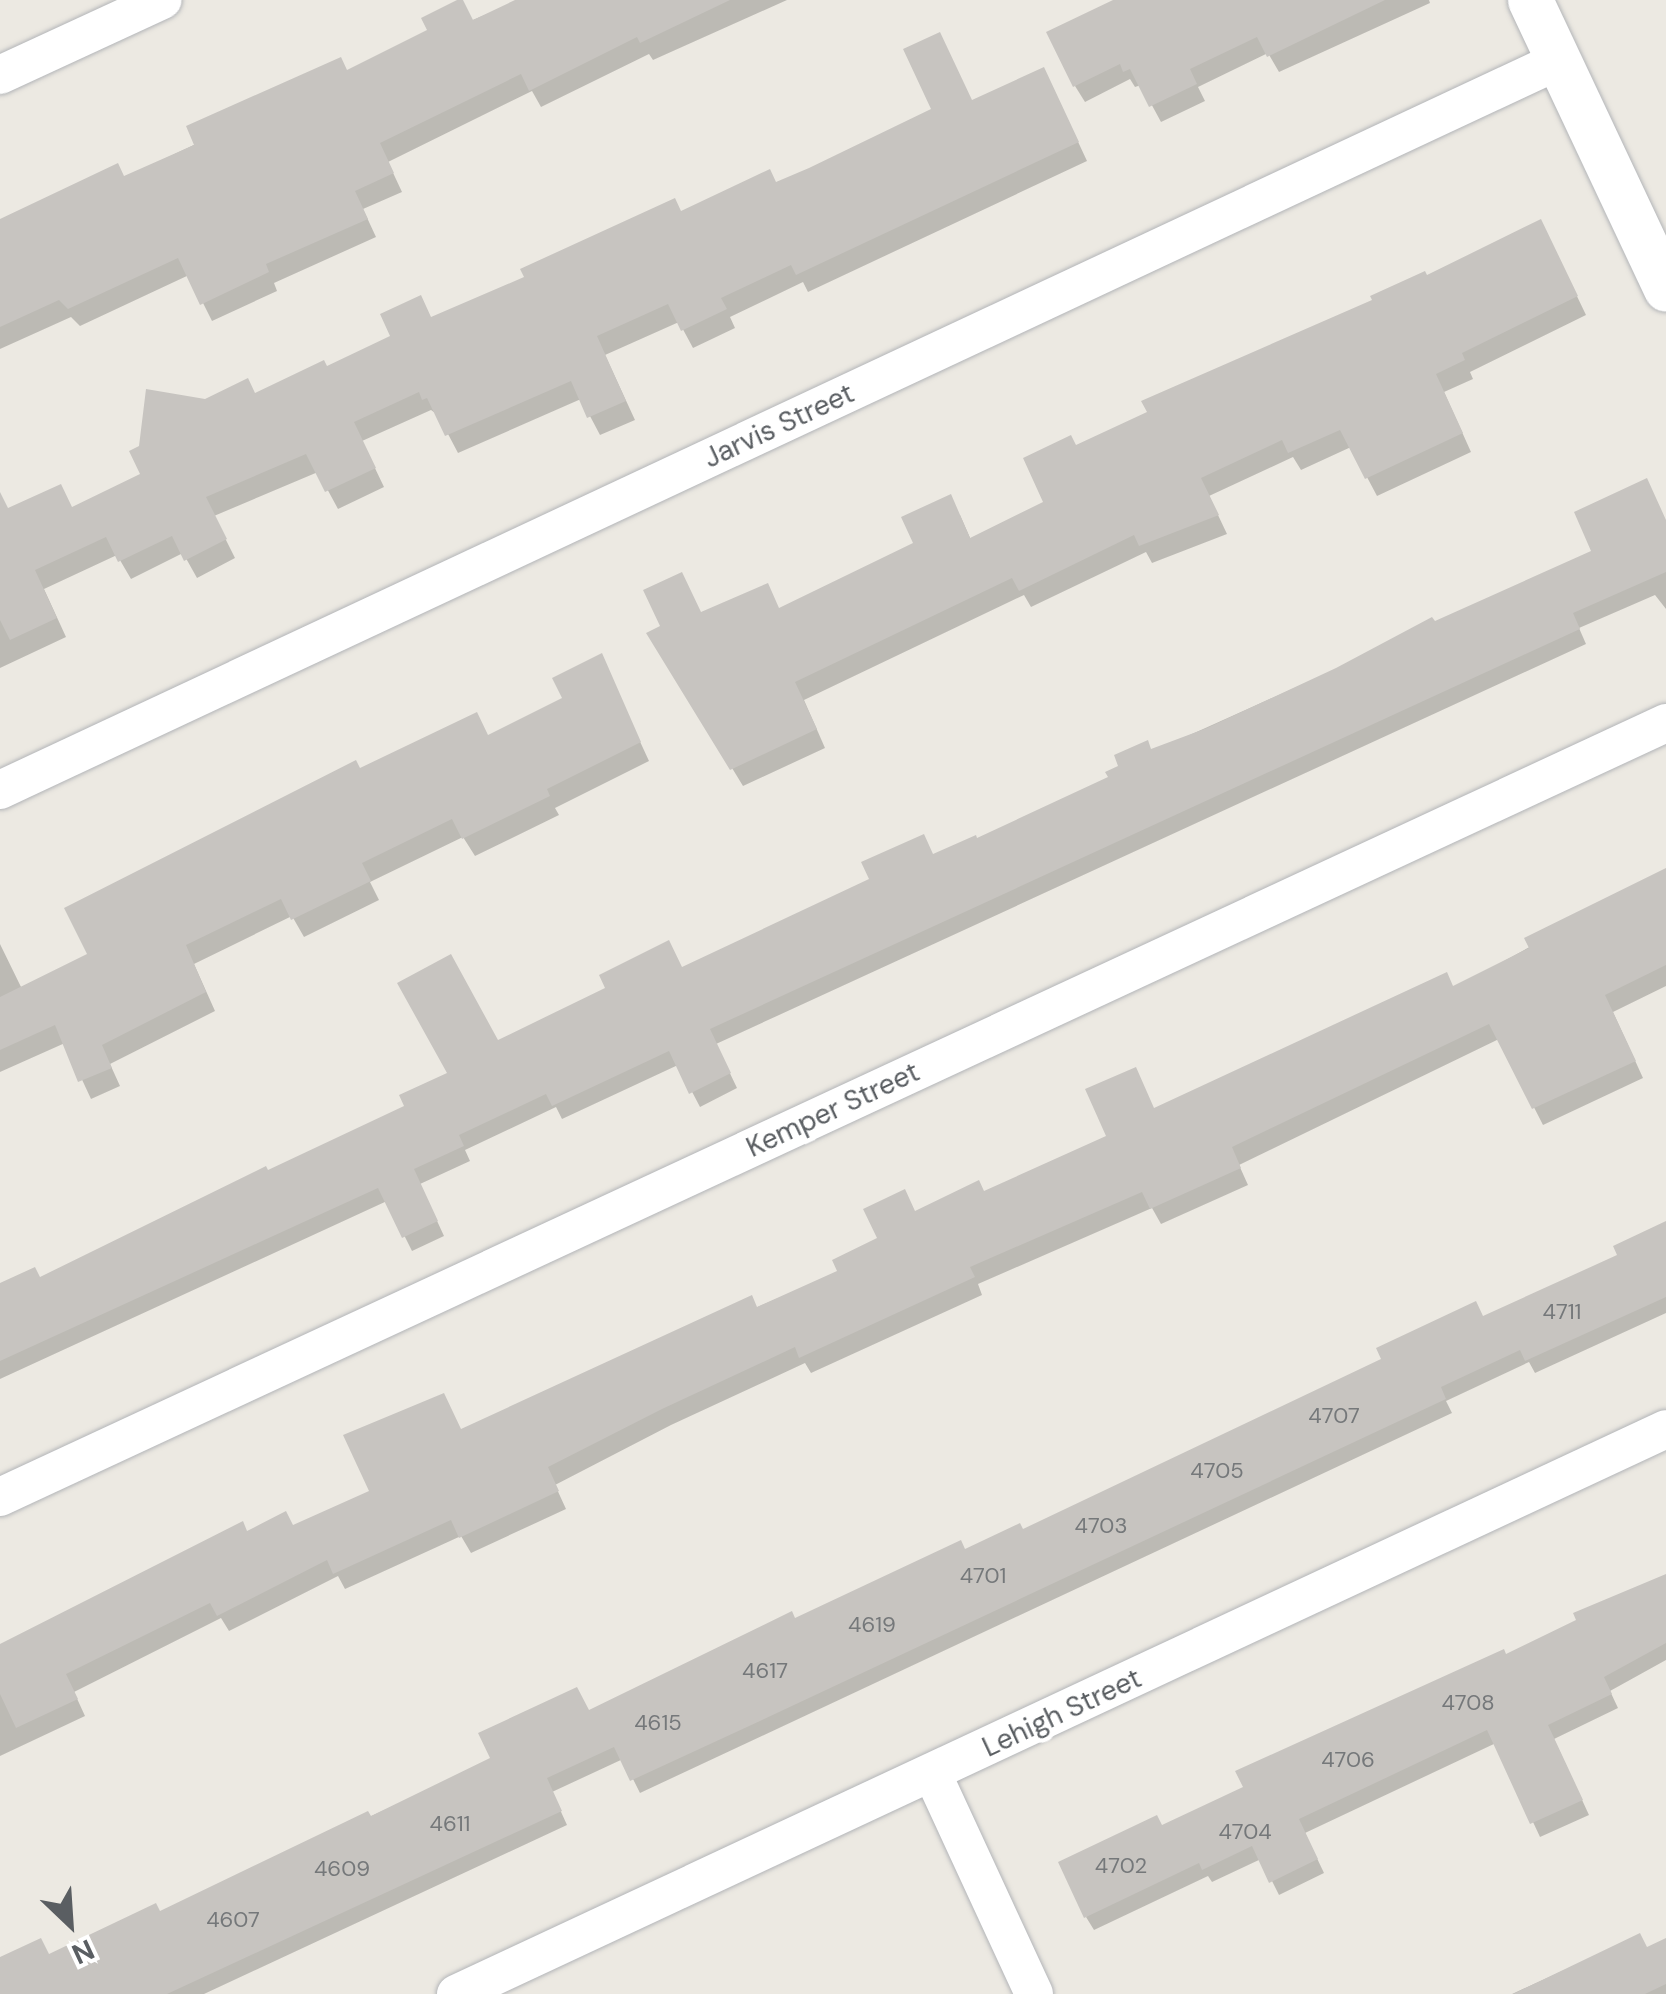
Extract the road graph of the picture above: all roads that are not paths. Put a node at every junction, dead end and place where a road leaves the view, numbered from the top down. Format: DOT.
graph roads {
  1 [pos="162,0"];
  2 [pos="1530,0"];
  3 [pos="1558,61"];
  4 [pos="0,75"];
  5 [pos="1666,288"];
  6 [pos="1666,724"];
  7 [pos="0,790"];
  8 [pos="1666,1429"];
  9 [pos="0,1497"];
  10 [pos="932,1774"];
  11 [pos="456,1994"];
  12 [pos="1034,1994"];
  1 -- 4 [label="street"];
  2 -- 3 [label="street"];
  3 -- 5 [label="street"];
  3 -- 7 [label="street, Jarvis Street"];
  6 -- 9 [label="street, Kemper Street"];
  8 -- 10 [label="street, Lehigh Street"];
  10 -- 11 [label="street, Lehigh Street"];
  10 -- 12 [label="street"];
}
